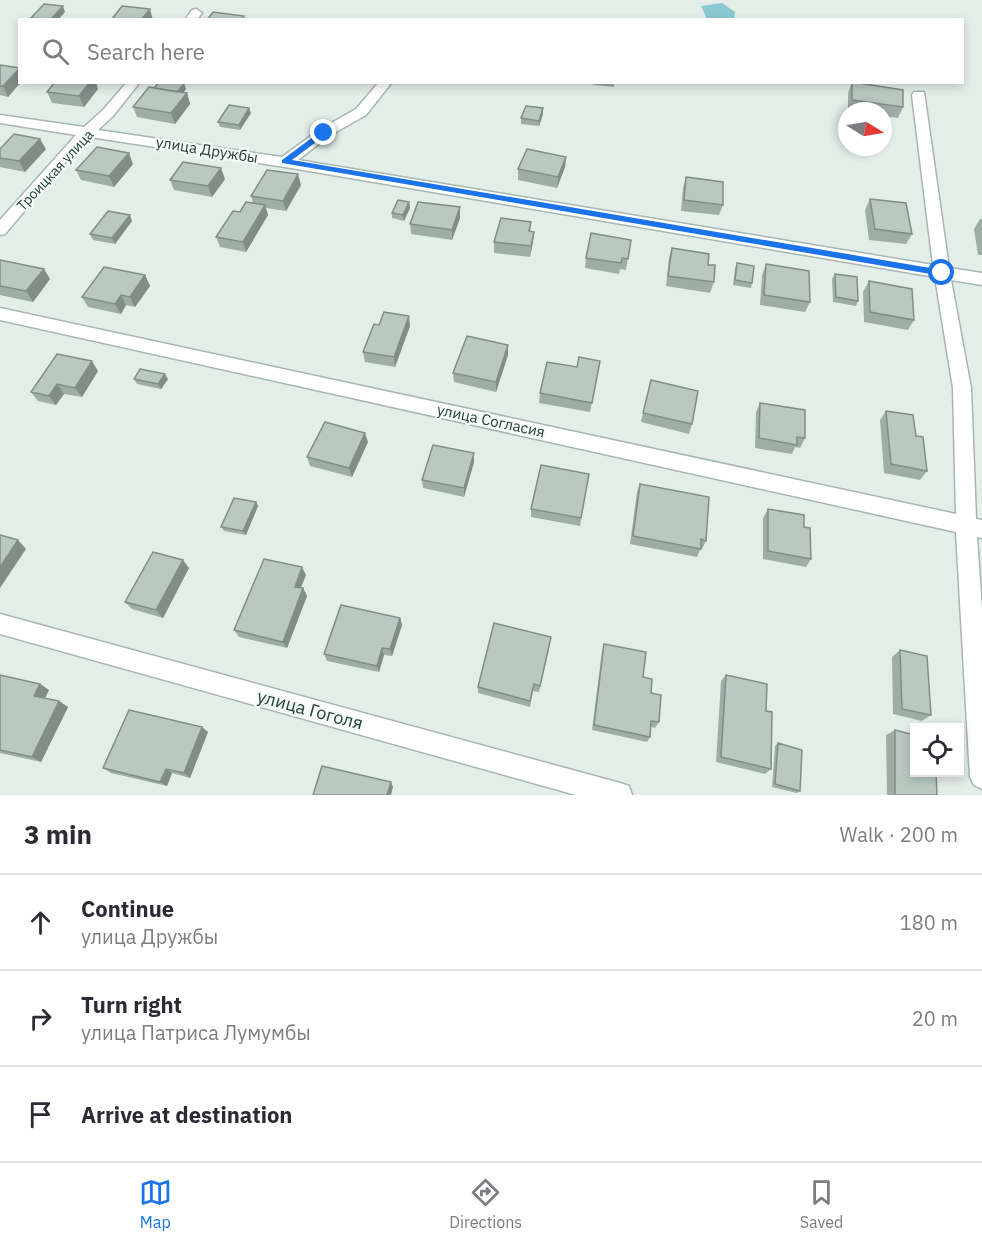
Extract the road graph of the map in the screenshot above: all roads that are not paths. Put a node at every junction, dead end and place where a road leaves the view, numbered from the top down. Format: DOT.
graph roads {
  1 [pos="132,84"];
  2 [pos="384,84"];
  3 [pos="920,95"];
  4 [pos="0,119"];
  5 [pos="89,131"];
  6 [pos="285,162"];
  7 [pos="0,231"];
  8 [pos="942,273"];
  9 [pos="982,279"];
  10 [pos="0,314"];
  11 [pos="974,527"];
  12 [pos="0,624"];
  13 [pos="982,777"];
  14 [pos="620,795"];
  1 -- 5 [label="street, Троицкая улица"];
  2 -- 6 [label="street"];
  3 -- 8 [label="street"];
  4 -- 5 [label="street, улица Дружбы"];
  5 -- 6 [label="street, улица Дружбы"];
  5 -- 7 [label="street, Троицкая улица"];
  6 -- 8 [label="street, улица Дружбы"];
  8 -- 9 [label="street, улица Дружбы"];
  8 -- 11 [label="street"];
  10 -- 11 [label="street, улица Согласия"];
  11 -- 13 [label="street"];
  12 -- 14 [label="street, улица Гоголя"];
}
